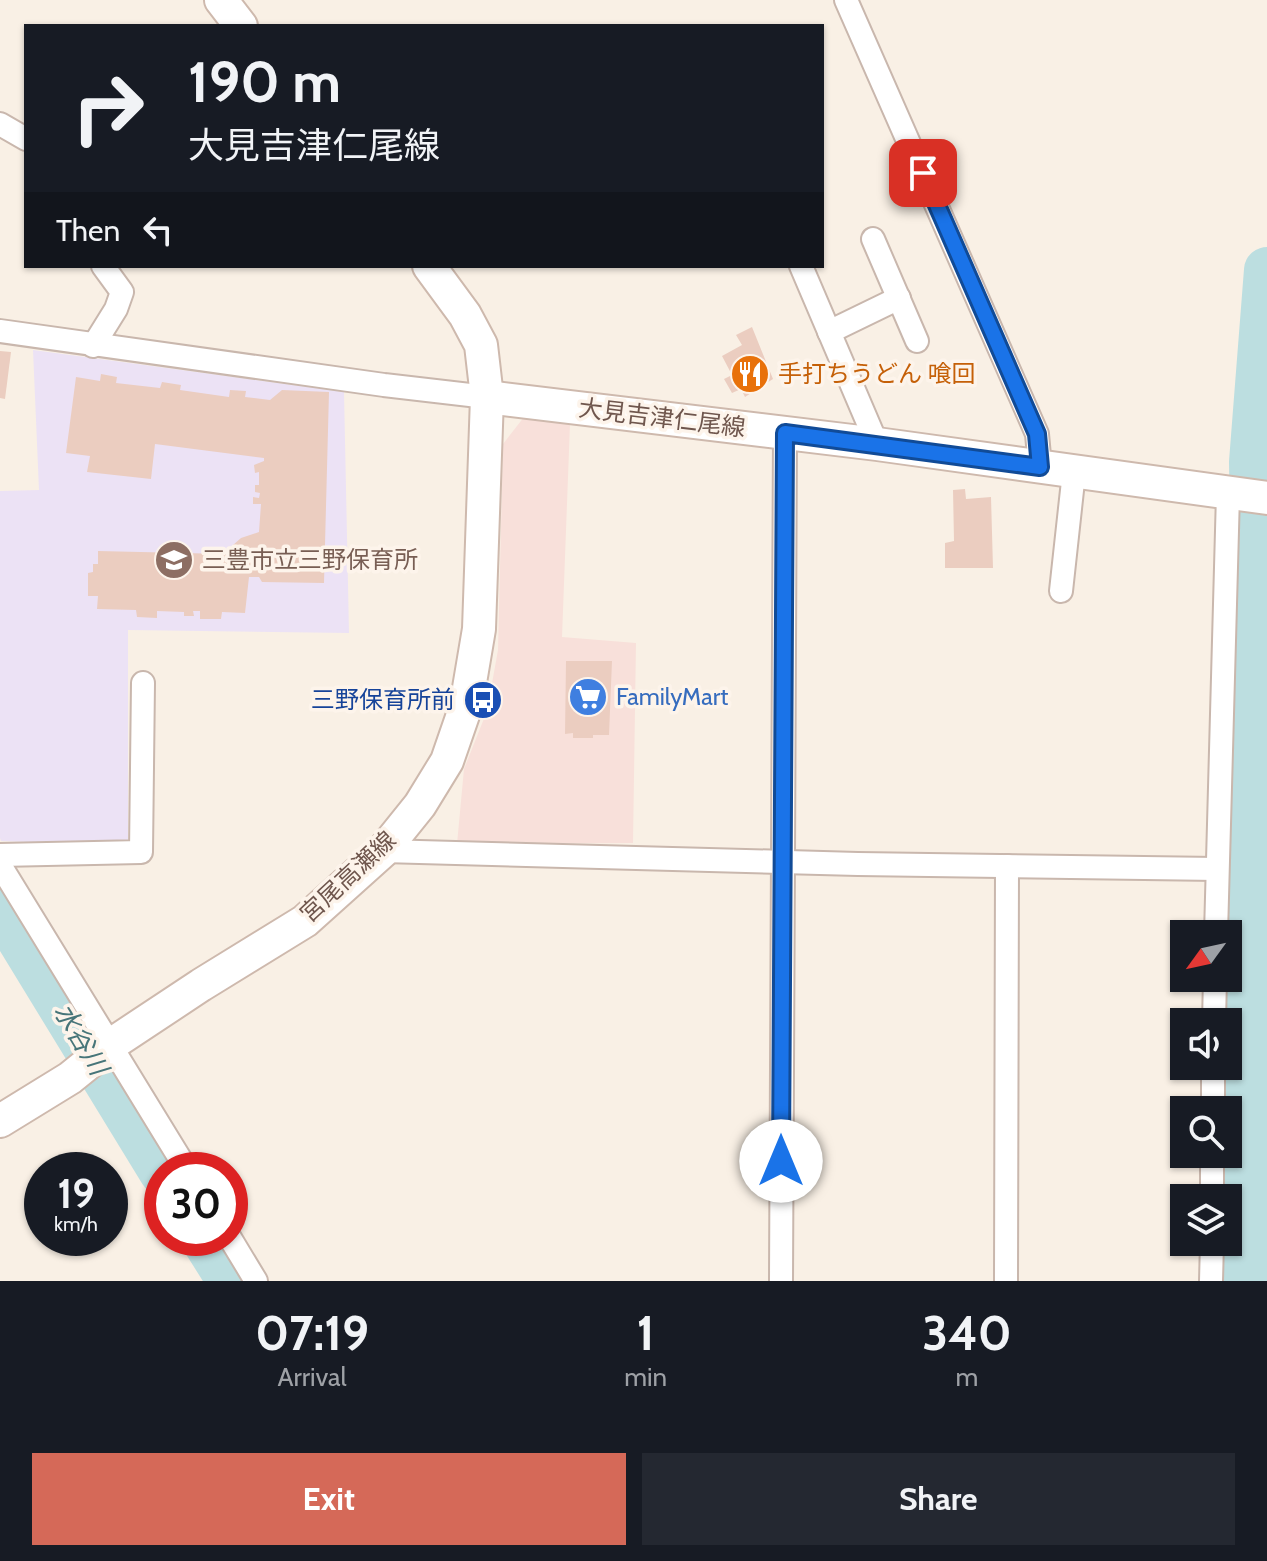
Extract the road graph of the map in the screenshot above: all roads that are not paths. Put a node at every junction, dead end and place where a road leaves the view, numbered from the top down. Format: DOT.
graph roads {
  1 [pos="221,0"];
  2 [pos="846,0"];
  3 [pos="239,24"];
  4 [pos="0,124"];
  5 [pos="24,138"];
  6 [pos="873,239"];
  7 [pos="104,268"];
  8 [pos="430,268"];
  9 [pos="802,268"];
  10 [pos="899,298"];
  11 [pos="0,331"];
  12 [pos="829,332"];
  13 [pos="917,341"];
  14 [pos="93,346"];
  15 [pos="487,397"];
  16 [pos="785,433"];
  17 [pos="877,444"];
  18 [pos="1040,467"];
  19 [pos="1074,472"];
  20 [pos="1245,496"];
  21 [pos="1061,591"];
  22 [pos="143,683"];
  23 [pos="383,851"];
  24 [pos="0,855"];
  25 [pos="782,862"];
  26 [pos="0,865"];
  27 [pos="1007,866"];
  28 [pos="1217,869"];
  29 [pos="1216,920"];
  30 [pos="111,1045"];
  31 [pos="0,1121"];
  32 [pos="176,1152"];
  33 [pos="241,1256"];
  34 [pos="1212,1256"];
  35 [pos="256,1281"];
  36 [pos="781,1281"];
  37 [pos="1006,1281"];
  38 [pos="1211,1281"];
  1 -- 3 [label="main road"];
  2 -- 18 [label="street"];
  4 -- 5 [label="street"];
  6 -- 10 [label="street"];
  7 -- 14 [label="street"];
  8 -- 15 [label="main road"];
  9 -- 12 [label="street"];
  10 -- 12 [label="street"];
  10 -- 13 [label="street"];
  11 -- 14 [label="street"];
  12 -- 17 [label="street"];
  14 -- 15 [label="street"];
  15 -- 16 [label="main road, 大見吉津仁尾線"];
  15 -- 23 [label="main road, 宮尾高瀬線"];
  16 -- 17 [label="main road, 大見吉津仁尾線"];
  16 -- 25 [label="street"];
  17 -- 18 [label="main road, 大見吉津仁尾線"];
  18 -- 19 [label="main road, 大見吉津仁尾線"];
  19 -- 20 [label="main road, 大見吉津仁尾線"];
  19 -- 21 [label="street"];
  20 -- 28 [label="street"];
  22 -- 24 [label="street"];
  23 -- 25 [label="street"];
  23 -- 30 [label="main road, 宮尾高瀬線"];
  25 -- 27 [label="street"];
  25 -- 36 [label="street"];
  26 -- 30 [label="street"];
  27 -- 28 [label="street"];
  27 -- 37 [label="street"];
  28 -- 29 [label="street"];
  30 -- 31 [label="main road, 宮尾高瀬線"];
  30 -- 32 [label="street"];
  33 -- 35 [label="street"];
  34 -- 38 [label="street"];
}
